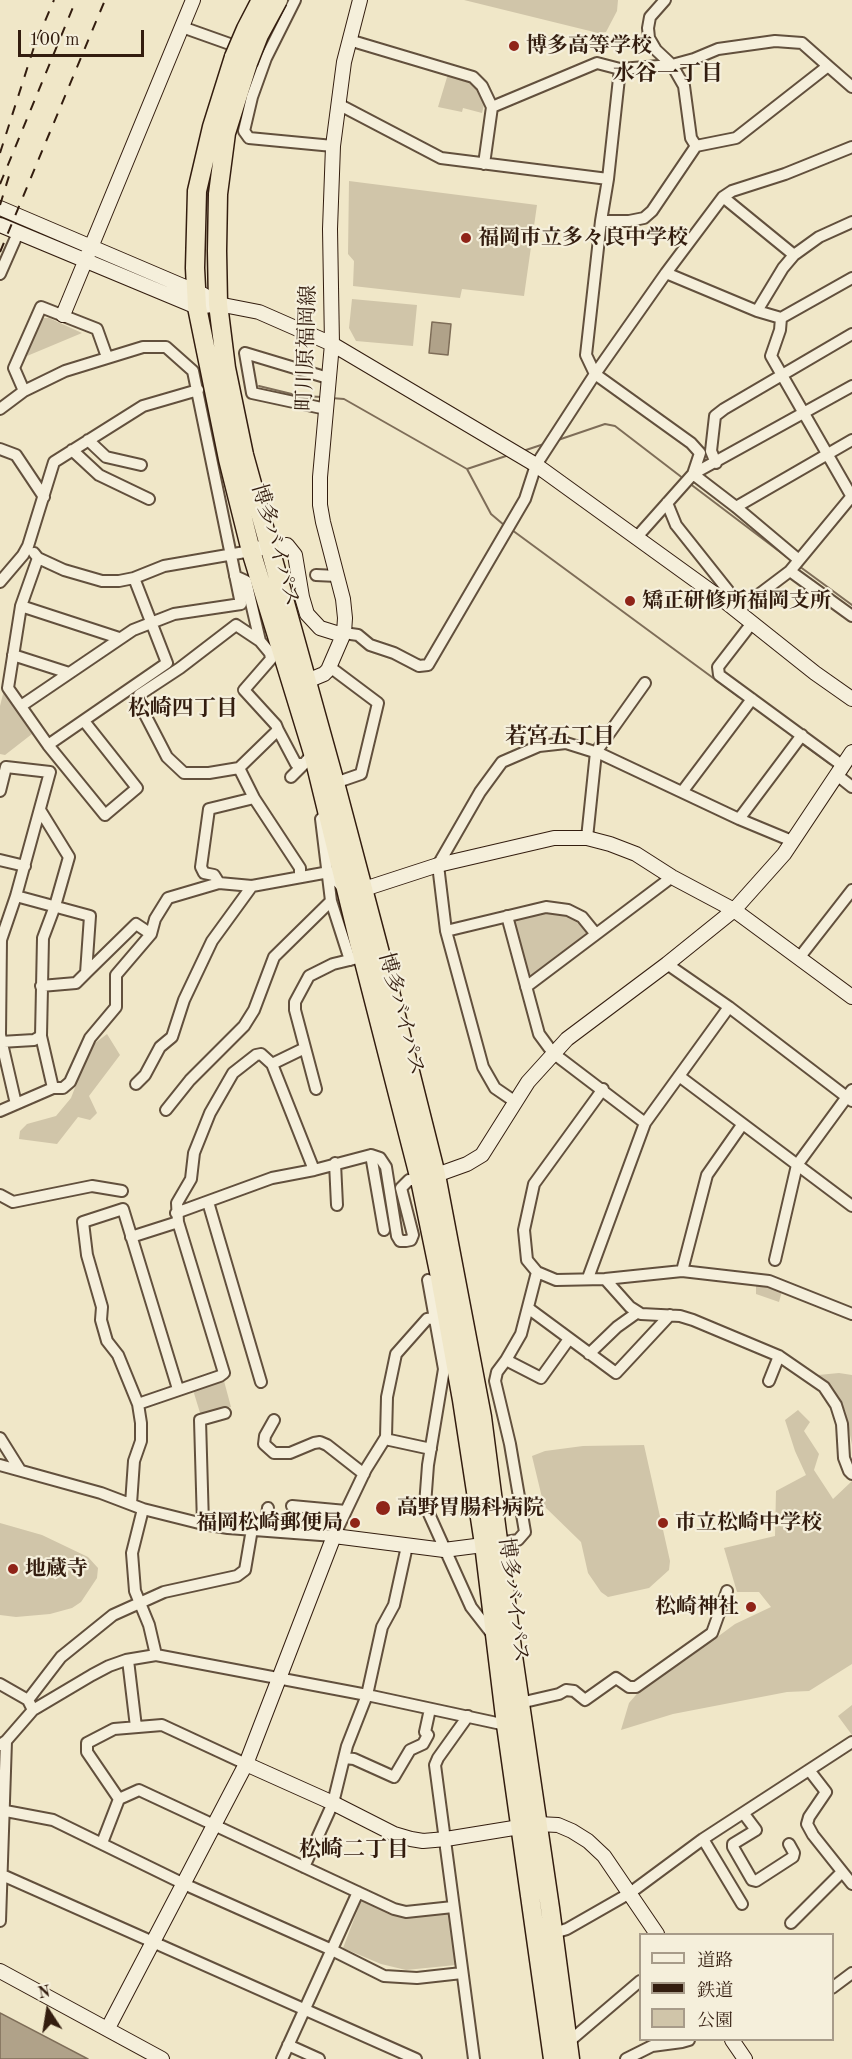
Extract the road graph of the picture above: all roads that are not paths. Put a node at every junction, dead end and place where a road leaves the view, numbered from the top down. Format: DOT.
graph roads {
  1 [pos="194,0"];
  2 [pos="261,0"];
  3 [pos="278,0"];
  4 [pos="295,0"];
  5 [pos="360,0"];
  6 [pos="665,0"];
  7 [pos="182,27"];
  8 [pos="349,40"];
  9 [pos="266,58"];
  10 [pos="241,60"];
  11 [pos="672,65"];
  12 [pos="828,66"];
  13 [pos="620,69"];
  14 [pos="852,87"];
  15 [pos="338,104"];
  16 [pos="492,107"];
  17 [pos="333,146"];
  18 [pos="696,146"];
  19 [pos="852,147"];
  20 [pos="484,164"];
  21 [pos="608,179"];
  22 [pos="723,197"];
  23 [pos="0,208"];
  24 [pos="601,221"];
  25 [pos="852,222"];
  26 [pos="0,225"];
  27 [pos="18,233"];
  28 [pos="91,247"];
  29 [pos="794,255"];
  30 [pos="85,261"];
  31 [pos="666,273"];
  32 [pos="0,274"];
  33 [pos="852,278"];
  34 [pos="197,299"];
  35 [pos="218,304"];
  36 [pos="757,311"];
  37 [pos="63,315"];
  38 [pos="781,318"];
  39 [pos="852,334"];
  40 [pos="332,344"];
  41 [pos="107,357"];
  42 [pos="595,374"];
  43 [pos="781,375"];
  44 [pos="328,378"];
  45 [pos="852,386"];
  46 [pos="198,390"];
  47 [pos="24,391"];
  48 [pos="0,409"];
  49 [pos="326,409"];
  50 [pos="804,413"];
  51 [pos="87,440"];
  52 [pos="852,440"];
  53 [pos="0,449"];
  54 [pos="72,450"];
  55 [pos="828,454"];
  56 [pos="716,463"];
  57 [pos="141,465"];
  58 [pos="536,465"];
  59 [pos="693,474"];
  60 [pos="852,496"];
  61 [pos="44,497"];
  62 [pos="149,500"];
  63 [pos="667,503"];
  64 [pos="736,507"];
  65 [pos="636,538"];
  66 [pos="28,546"];
  67 [pos="259,549"];
  68 [pos="231,555"];
  69 [pos="39,558"];
  70 [pos="799,560"];
  71 [pos="790,571"];
  72 [pos="316,575"];
  73 [pos="235,576"];
  74 [pos="337,576"];
  75 [pos="134,578"];
  76 [pos="0,582"];
  77 [pos="21,606"];
  78 [pos="740,610"];
  79 [pos="852,615"];
  80 [pos="152,623"];
  81 [pos="752,623"];
  82 [pos="344,633"];
  83 [pos="119,638"];
  84 [pos="260,641"];
  85 [pos="13,655"];
  86 [pos="330,667"];
  87 [pos="69,673"];
  88 [pos="307,681"];
  89 [pos="645,683"];
  90 [pos="752,699"];
  91 [pos="852,699"];
  92 [pos="21,706"];
  93 [pos="84,721"];
  94 [pos="278,730"];
  95 [pos="802,735"];
  96 [pos="48,745"];
  97 [pos="596,752"];
  98 [pos="852,752"];
  99 [pos="308,759"];
  100 [pos="64,764"];
  101 [pos="239,768"];
  102 [pos="840,771"];
  103 [pos="50,772"];
  104 [pos="291,777"];
  105 [pos="335,783"];
  106 [pos="852,787"];
  107 [pos="0,791"];
  108 [pos="682,792"];
  109 [pos="254,798"];
  110 [pos="318,798"];
  111 [pos="40,810"];
  112 [pos="739,819"];
  113 [pos="587,838"];
  114 [pos="792,841"];
  115 [pos="0,860"];
  116 [pos="438,865"];
  117 [pos="25,866"];
  118 [pos="329,872"];
  119 [pos="300,877"];
  120 [pos="672,877"];
  121 [pos="219,883"];
  122 [pos="252,886"];
  123 [pos="852,890"];
  124 [pos="347,895"];
  125 [pos="16,896"];
  126 [pos="55,906"];
  127 [pos="734,910"];
  128 [pos="507,916"];
  129 [pos="446,931"];
  130 [pos="595,933"];
  131 [pos="151,934"];
  132 [pos="1,940"];
  133 [pos="799,958"];
  134 [pos="356,959"];
  135 [pos="667,964"];
  136 [pos="86,973"];
  137 [pos="41,986"];
  138 [pos="526,987"];
  139 [pos="852,997"];
  140 [pos="729,1007"];
  141 [pos="41,1036"];
  142 [pos="1,1042"];
  143 [pos="305,1048"];
  144 [pos="554,1053"];
  145 [pos="272,1064"];
  146 [pos="679,1076"];
  147 [pos="136,1084"];
  148 [pos="53,1089"];
  149 [pos="316,1089"];
  150 [pos="603,1089"];
  151 [pos="850,1096"];
  152 [pos="514,1101"];
  153 [pos="16,1104"];
  154 [pos="166,1110"];
  155 [pos="0,1111"];
  156 [pos="645,1123"];
  157 [pos="742,1125"];
  158 [pos="371,1155"];
  159 [pos="335,1163"];
  160 [pos="797,1165"];
  161 [pos="314,1170"];
  162 [pos="428,1178"];
  163 [pos="122,1191"];
  164 [pos="0,1196"];
  165 [pos="208,1202"];
  166 [pos="337,1205"];
  167 [pos="852,1206"];
  168 [pos="177,1217"];
  169 [pos="384,1230"];
  170 [pos="131,1237"];
  171 [pos="775,1260"];
  172 [pos="682,1271"];
  173 [pos="537,1272"];
  174 [pos="588,1278"];
  175 [pos="605,1279"];
  176 [pos="428,1280"];
  177 [pos="528,1308"];
  178 [pos="638,1312"];
  179 [pos="852,1314"];
  180 [pos="670,1315"];
  181 [pos="441,1316"];
  182 [pos="569,1339"];
  183 [pos="589,1354"];
  184 [pos="779,1356"];
  185 [pos="506,1360"];
  186 [pos="768,1380"];
  187 [pos="261,1382"];
  188 [pos="178,1389"];
  189 [pos="440,1399"];
  190 [pos="462,1400"];
  191 [pos="138,1404"];
  192 [pos="225,1413"];
  193 [pos="274,1420"];
  194 [pos="0,1438"];
  195 [pos="385,1439"];
  196 [pos="431,1449"];
  197 [pos="0,1465"];
  198 [pos="20,1470"];
  199 [pos="364,1474"];
  200 [pos="852,1474"];
  201 [pos="131,1504"];
  202 [pos="292,1506"];
  203 [pos="268,1508"];
  204 [pos="143,1509"];
  205 [pos="346,1511"];
  206 [pos="203,1524"];
  207 [pos="252,1529"];
  208 [pos="265,1530"];
  209 [pos="334,1536"];
  210 [pos="491,1544"];
  211 [pos="407,1546"];
  212 [pos="444,1550"];
  213 [pos="727,1591"];
  214 [pos="139,1602"];
  215 [pos="496,1639"];
  216 [pos="156,1655"];
  217 [pos="128,1660"];
  218 [pos="279,1679"];
  219 [pos="0,1684"];
  220 [pos="367,1695"];
  221 [pos="520,1703"];
  222 [pos="31,1705"];
  223 [pos="430,1709"];
  224 [pos="468,1716"];
  225 [pos="506,1725"];
  226 [pos="136,1727"];
  227 [pos="852,1742"];
  228 [pos="3,1743"];
  229 [pos="345,1758"];
  230 [pos="246,1764"];
  231 [pos="809,1770"];
  232 [pos="119,1799"];
  233 [pos="333,1803"];
  234 [pos="2,1811"];
  235 [pos="744,1814"];
  236 [pos="215,1826"];
  237 [pos="530,1826"];
  238 [pos="446,1839"];
  239 [pos="703,1839"];
  240 [pos="102,1843"];
  241 [pos="789,1844"];
  242 [pos="304,1867"];
  243 [pos="841,1873"];
  244 [pos="1,1874"];
  245 [pos="184,1884"];
  246 [pos="852,1884"];
  247 [pos="358,1892"];
  248 [pos="630,1893"];
  249 [pos="742,1904"];
  250 [pos="453,1907"];
  251 [pos="0,1921"];
  252 [pos="791,1923"];
  253 [pos="554,1933"];
  254 [pos="656,1933"];
  255 [pos="154,1941"];
  256 [pos="332,1950"];
  257 [pos="0,1971"];
  258 [pos="462,1973"];
  259 [pos="852,1973"];
  260 [pos="639,1982"];
  261 [pos="834,1986"];
  262 [pos="304,2010"];
  263 [pos="108,2028"];
  264 [pos="686,2041"];
  265 [pos="735,2041"];
  266 [pos="288,2045"];
  267 [pos="558,2055"];
  268 [pos="400,2056"];
  269 [pos="162,2059"];
  270 [pos="282,2059"];
  271 [pos="319,2059"];
  272 [pos="416,2059"];
  273 [pos="474,2059"];
  274 [pos="626,2059"];
  275 [pos="745,2059"];
  1 -- 7 [label="street"];
  2 -- 10 [label="highway, 博多バイパス, bridge"];
  3 -- 10 [label="highway, 博多バイパス, bridge"];
  4 -- 9 [label="street"];
  5 -- 8 [label="street, 町川原福岡線"];
  6 -- 11 [label="street"];
  7 -- 9 [label="street"];
  7 -- 28 [label="street"];
  8 -- 15 [label="street, 町川原福岡線"];
  8 -- 16 [label="street"];
  9 -- 17 [label="street"];
  10 -- 34 [label="highway, 博多バイパス"];
  10 -- 35 [label="highway, 博多バイパス"];
  11 -- 12 [label="street"];
  11 -- 13 [label="street"];
  11 -- 18 [label="street"];
  12 -- 14 [label="street"];
  12 -- 18 [label="street"];
  13 -- 16 [label="street"];
  13 -- 21 [label="street"];
  15 -- 17 [label="street, 町川原福岡線"];
  15 -- 20 [label="street"];
  16 -- 20 [label="street"];
  17 -- 40 [label="street, 町川原福岡線"];
  18 -- 24 [label="street"];
  19 -- 22 [label="street"];
  20 -- 21 [label="street"];
  21 -- 24 [label="street"];
  22 -- 29 [label="street"];
  22 -- 31 [label="street"];
  23 -- 28 [label="street"];
  24 -- 42 [label="street"];
  25 -- 29 [label="street"];
  26 -- 27 [label="street"];
  27 -- 30 [label="street"];
  27 -- 32 [label="street"];
  28 -- 30 [label="street"];
  28 -- 34 [label="street"];
  29 -- 36 [label="street"];
  30 -- 34 [label="street"];
  30 -- 37 [label="street"];
  31 -- 36 [label="street"];
  31 -- 42 [label="street"];
  33 -- 38 [label="street"];
  34 -- 35 [label="street"];
  34 -- 67 [label="highway, 博多バイパス"];
  35 -- 40 [label="street"];
  35 -- 67 [label="highway, 博多バイパス"];
  36 -- 38 [label="street"];
  37 -- 41 [label="street"];
  37 -- 47 [label="street"];
  38 -- 43 [label="street"];
  39 -- 43 [label="street"];
  40 -- 44 [label="street, 町川原福岡線"];
  40 -- 58 [label="street"];
  41 -- 46 [label="street"];
  41 -- 47 [label="street"];
  42 -- 58 [label="street"];
  42 -- 59 [label="street"];
  43 -- 50 [label="street"];
  43 -- 56 [label="street"];
  44 -- 49 [label="street, 町川原福岡線"];
  44 -- 49 [label="street"];
  45 -- 50 [label="street"];
  46 -- 51 [label="street"];
  46 -- 68 [label="street"];
  47 -- 48 [label="street"];
  49 -- 74 [label="street, 町川原福岡線"];
  50 -- 55 [label="street"];
  50 -- 56 [label="street"];
  51 -- 54 [label="street"];
  51 -- 57 [label="street"];
  52 -- 55 [label="street"];
  53 -- 61 [label="street"];
  54 -- 61 [label="street"];
  54 -- 62 [label="street"];
  55 -- 60 [label="street"];
  55 -- 64 [label="street"];
  56 -- 59 [label="street"];
  58 -- 65 [label="street"];
  58 -- 82 [label="street"];
  59 -- 63 [label="street"];
  59 -- 64 [label="street"];
  60 -- 70 [label="street"];
  61 -- 66 [label="street"];
  63 -- 65 [label="street"];
  63 -- 78 [label="street"];
  64 -- 70 [label="street"];
  65 -- 78 [label="street"];
  66 -- 69 [label="street"];
  66 -- 76 [label="street"];
  67 -- 68 [label="street"];
  67 -- 82 [label="street"];
  67 -- 88 [label="highway, 博多バイパス"];
  67 -- 99 [label="highway, 博多バイパス"];
  68 -- 73 [label="street"];
  68 -- 75 [label="street"];
  69 -- 75 [label="street"];
  69 -- 77 [label="street"];
  70 -- 71 [label="street"];
  71 -- 78 [label="street"];
  71 -- 79 [label="street"];
  72 -- 74 [label="street"];
  73 -- 80 [label="street"];
  73 -- 84 [label="street"];
  74 -- 82 [label="street, 町川原福岡線"];
  75 -- 80 [label="street"];
  77 -- 83 [label="street"];
  77 -- 85 [label="street"];
  78 -- 81 [label="street"];
  80 -- 83 [label="street"];
  80 -- 93 [label="street"];
  81 -- 90 [label="street"];
  81 -- 91 [label="street"];
  82 -- 86 [label="street, 町川原福岡線"];
  83 -- 87 [label="street"];
  84 -- 94 [label="street"];
  84 -- 101 [label="street"];
  85 -- 87 [label="street"];
  85 -- 92 [label="street"];
  86 -- 88 [label="street"];
  86 -- 105 [label="street"];
  87 -- 92 [label="street"];
  88 -- 105 [label="highway, 博多バイパス"];
  89 -- 97 [label="street"];
  90 -- 95 [label="street"];
  90 -- 108 [label="street"];
  92 -- 96 [label="street"];
  93 -- 96 [label="street"];
  93 -- 100 [label="street"];
  94 -- 99 [label="street"];
  94 -- 101 [label="street"];
  95 -- 102 [label="street"];
  95 -- 112 [label="street"];
  96 -- 100 [label="street"];
  97 -- 108 [label="street"];
  97 -- 113 [label="street"];
  97 -- 116 [label="street"];
  98 -- 102 [label="street"];
  99 -- 104 [label="street"];
  99 -- 124 [label="highway, 博多バイパス"];
  100 -- 103 [label="street"];
  101 -- 109 [label="street"];
  102 -- 106 [label="street"];
  102 -- 114 [label="street"];
  103 -- 107 [label="street"];
  103 -- 111 [label="street"];
  105 -- 124 [label="highway, 博多バイパス"];
  108 -- 112 [label="street"];
  109 -- 119 [label="street"];
  109 -- 121 [label="street"];
  110 -- 118 [label="street"];
  111 -- 117 [label="street"];
  111 -- 126 [label="street"];
  112 -- 114 [label="street"];
  113 -- 116 [label="street"];
  113 -- 120 [label="street"];
  114 -- 127 [label="street"];
  115 -- 117 [label="street"];
  116 -- 124 [label="street"];
  116 -- 129 [label="street"];
  117 -- 125 [label="street"];
  118 -- 119 [label="street"];
  118 -- 124 [label="street"];
  118 -- 124 [label="street"];
  119 -- 122 [label="street"];
  120 -- 127 [label="street"];
  120 -- 130 [label="street"];
  121 -- 122 [label="street"];
  121 -- 131 [label="street"];
  122 -- 147 [label="street"];
  123 -- 133 [label="street"];
  124 -- 134 [label="highway, 博多バイパス"];
  124 -- 154 [label="street"];
  124 -- 162 [label="highway, 博多バイパス"];
  125 -- 126 [label="street"];
  125 -- 132 [label="street"];
  126 -- 136 [label="street"];
  126 -- 137 [label="street"];
  127 -- 133 [label="street"];
  127 -- 135 [label="street"];
  128 -- 129 [label="street"];
  128 -- 130 [label="street"];
  128 -- 138 [label="street"];
  129 -- 152 [label="street"];
  130 -- 138 [label="street"];
  131 -- 136 [label="street"];
  131 -- 148 [label="street"];
  132 -- 142 [label="street"];
  133 -- 139 [label="street"];
  134 -- 143 [label="street"];
  134 -- 162 [label="highway, 博多バイパス"];
  135 -- 140 [label="street"];
  135 -- 144 [label="street"];
  136 -- 137 [label="street"];
  137 -- 141 [label="street"];
  138 -- 144 [label="street"];
  140 -- 146 [label="street"];
  140 -- 151 [label="street"];
  141 -- 142 [label="street"];
  141 -- 148 [label="street"];
  142 -- 153 [label="street"];
  143 -- 145 [label="street"];
  143 -- 149 [label="street"];
  144 -- 150 [label="street"];
  144 -- 152 [label="street"];
  145 -- 161 [label="street"];
  145 -- 168 [label="street"];
  146 -- 156 [label="street"];
  146 -- 157 [label="street"];
  148 -- 153 [label="street"];
  150 -- 156 [label="street"];
  150 -- 173 [label="street"];
  151 -- 160 [label="street"];
  152 -- 162 [label="street"];
  153 -- 155 [label="street"];
  156 -- 174 [label="street"];
  157 -- 160 [label="street"];
  157 -- 172 [label="street"];
  158 -- 159 [label="street"];
  158 -- 162 [label="street"];
  158 -- 169 [label="street"];
  159 -- 161 [label="street"];
  159 -- 166 [label="street"];
  160 -- 167 [label="street"];
  160 -- 171 [label="street"];
  161 -- 165 [label="street"];
  162 -- 181 [label="highway, 博多バイパス"];
  162 -- 210 [label="highway, 博多バイパス"];
  163 -- 164 [label="street"];
  165 -- 168 [label="street"];
  165 -- 187 [label="street"];
  168 -- 170 [label="street"];
  168 -- 188 [label="street"];
  170 -- 188 [label="street"];
  170 -- 191 [label="street"];
  172 -- 175 [label="street"];
  172 -- 179 [label="street"];
  173 -- 174 [label="street"];
  173 -- 177 [label="street"];
  174 -- 175 [label="street"];
  175 -- 178 [label="street"];
  176 -- 181 [label="street"];
  177 -- 182 [label="street"];
  177 -- 185 [label="street"];
  178 -- 180 [label="street"];
  178 -- 183 [label="street"];
  180 -- 183 [label="street"];
  180 -- 184 [label="street"];
  181 -- 189 [label="street"];
  181 -- 190 [label="highway, 博多バイパス"];
  181 -- 195 [label="street"];
  182 -- 183 [label="street"];
  182 -- 185 [label="street"];
  184 -- 186 [label="street"];
  184 -- 200 [label="street"];
  185 -- 210 [label="street"];
  188 -- 191 [label="street"];
  189 -- 190 [label="street"];
  189 -- 196 [label="street"];
  190 -- 210 [label="highway, 博多バイパス"];
  191 -- 201 [label="street"];
  192 -- 206 [label="street"];
  193 -- 199 [label="street"];
  194 -- 198 [label="street"];
  195 -- 196 [label="street"];
  195 -- 199 [label="street"];
  196 -- 212 [label="street"];
  197 -- 198 [label="street"];
  198 -- 201 [label="street"];
  199 -- 205 [label="street"];
  201 -- 204 [label="street"];
  202 -- 205 [label="street"];
  203 -- 208 [label="street"];
  204 -- 206 [label="street"];
  204 -- 214 [label="street"];
  205 -- 209 [label="street"];
  206 -- 207 [label="street"];
  207 -- 208 [label="street"];
  207 -- 214 [label="street"];
  208 -- 209 [label="street"];
  209 -- 211 [label="street"];
  209 -- 218 [label="street"];
  210 -- 212 [label="street"];
  210 -- 215 [label="highway, 博多バイパス"];
  210 -- 221 [label="highway, 博多バイパス"];
  211 -- 212 [label="street"];
  211 -- 220 [label="street"];
  212 -- 215 [label="street"];
  213 -- 221 [label="street"];
  214 -- 216 [label="street"];
  214 -- 222 [label="street"];
  215 -- 225 [label="highway, 博多バイパス"];
  216 -- 217 [label="street"];
  216 -- 218 [label="street"];
  217 -- 222 [label="street"];
  217 -- 226 [label="street"];
  218 -- 220 [label="street"];
  218 -- 230 [label="street"];
  219 -- 222 [label="street"];
  220 -- 223 [label="street"];
  220 -- 229 [label="street"];
  221 -- 237 [label="highway, 博多バイパス"];
  222 -- 228 [label="street"];
  223 -- 224 [label="street"];
  223 -- 229 [label="street"];
  224 -- 225 [label="street"];
  224 -- 238 [label="street"];
  225 -- 237 [label="highway, 博多バイパス"];
  226 -- 230 [label="street"];
  226 -- 232 [label="street"];
  227 -- 231 [label="street"];
  228 -- 234 [label="street"];
  229 -- 233 [label="street"];
  230 -- 233 [label="street"];
  230 -- 236 [label="street"];
  231 -- 235 [label="street"];
  231 -- 243 [label="street"];
  232 -- 236 [label="street"];
  232 -- 240 [label="street"];
  233 -- 238 [label="street"];
  233 -- 242 [label="street"];
  234 -- 240 [label="street"];
  234 -- 244 [label="street"];
  235 -- 239 [label="street"];
  235 -- 241 [label="street"];
  236 -- 242 [label="street"];
  236 -- 245 [label="street"];
  237 -- 238 [label="street"];
  237 -- 248 [label="street"];
  237 -- 253 [label="highway, 博多バイパス"];
  237 -- 267 [label="highway, 博多バイパス"];
  238 -- 250 [label="street"];
  239 -- 248 [label="street"];
  239 -- 249 [label="street"];
  240 -- 245 [label="street"];
  242 -- 247 [label="street"];
  243 -- 246 [label="street"];
  243 -- 252 [label="street"];
  244 -- 251 [label="street"];
  244 -- 255 [label="street"];
  245 -- 255 [label="street"];
  245 -- 256 [label="street"];
  247 -- 250 [label="street"];
  247 -- 256 [label="street"];
  248 -- 253 [label="street"];
  248 -- 254 [label="street"];
  250 -- 258 [label="street"];
  253 -- 267 [label="highway, 博多バイパス"];
  255 -- 262 [label="street"];
  255 -- 263 [label="street"];
  256 -- 258 [label="street"];
  256 -- 262 [label="street"];
  257 -- 263 [label="street"];
  258 -- 273 [label="street"];
  259 -- 261 [label="street"];
  260 -- 267 [label="street"];
  262 -- 266 [label="street"];
  262 -- 268 [label="street"];
  263 -- 269 [label="street"];
  264 -- 274 [label="street"];
  265 -- 275 [label="street"];
  266 -- 270 [label="street"];
  266 -- 271 [label="street"];
  268 -- 272 [label="street"];
}
